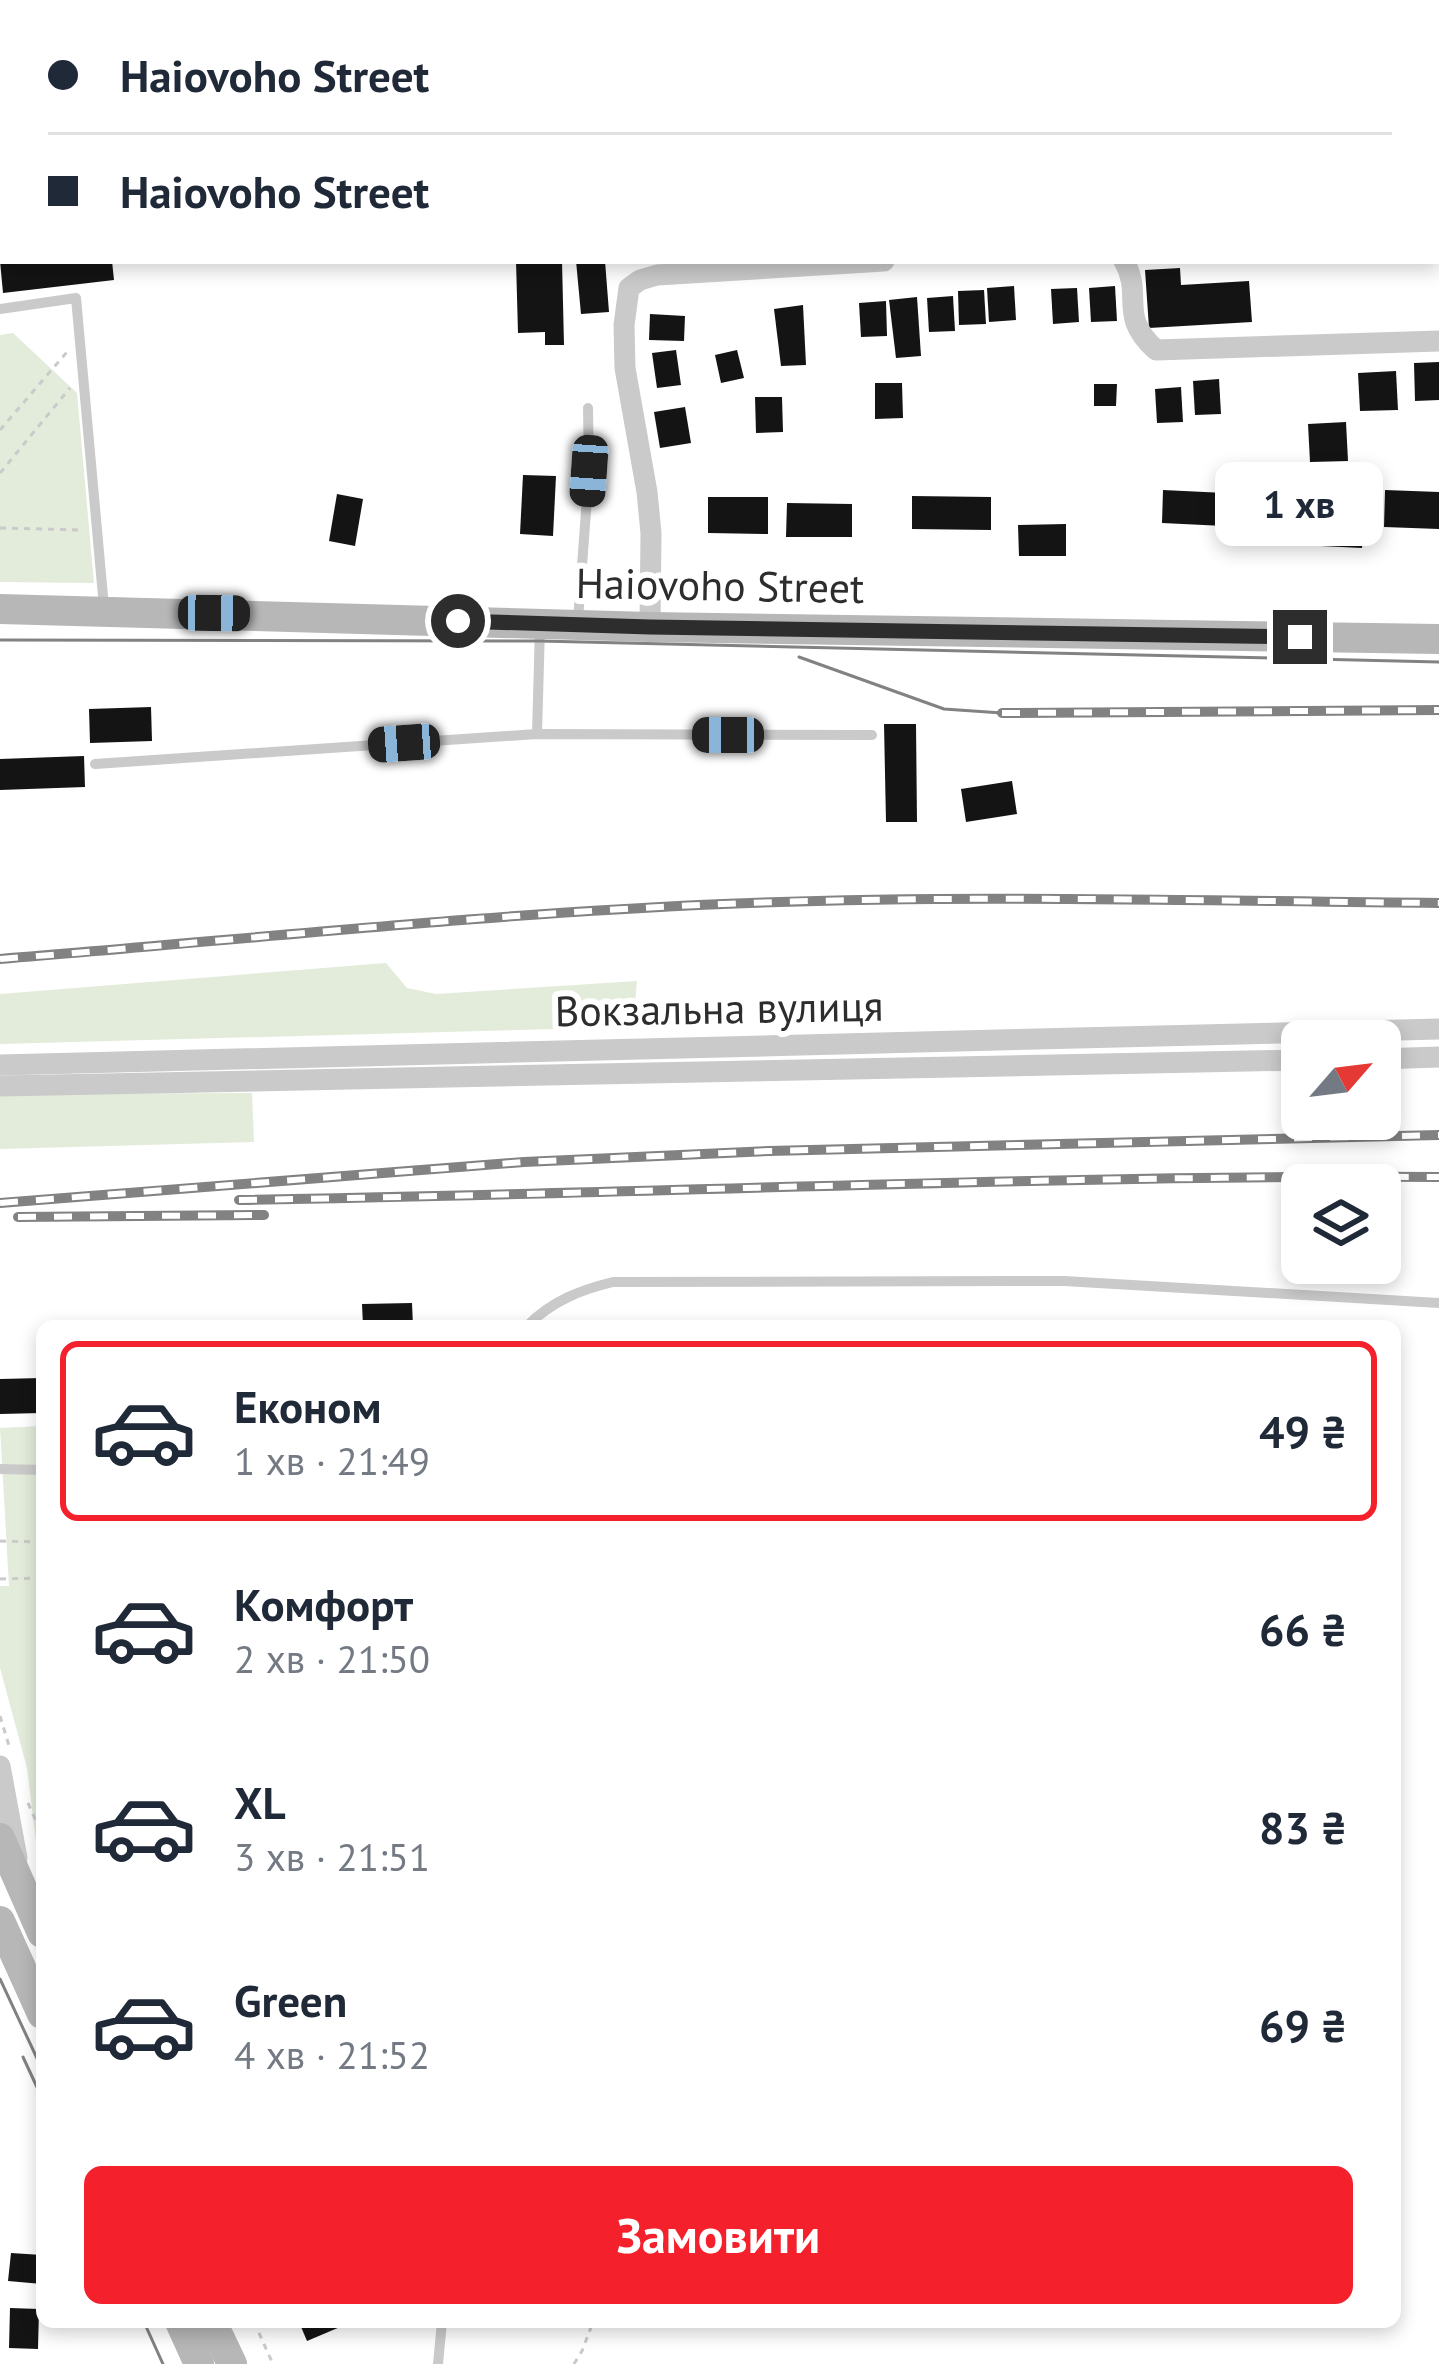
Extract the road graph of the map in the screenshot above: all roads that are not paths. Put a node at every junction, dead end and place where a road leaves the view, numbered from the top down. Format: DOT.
graph roads {
  1 [pos="832,264"];
  2 [pos="1126,264"];
  3 [pos="0,308"];
  4 [pos="1439,340"];
  5 [pos="588,408"];
  6 [pos="0,609"];
  7 [pos="105,610"];
  8 [pos="540,623"];
  9 [pos="577,625"];
  10 [pos="650,627"];
  11 [pos="1439,639"];
  12 [pos="537,734"];
  13 [pos="872,735"];
  14 [pos="95,764"];
  15 [pos="1439,1029"];
  16 [pos="1439,1058"];
  17 [pos="1401,1059"];
  18 [pos="1281,1060"];
  19 [pos="0,1065"];
  20 [pos="0,1086"];
  21 [pos="1439,1303"];
  22 [pos="535,1320"];
  23 [pos="0,1469"];
  24 [pos="36,1470"];
  25 [pos="0,1766"];
  26 [pos="0,1838"];
  27 [pos="22,1888"];
  28 [pos="36,1920"];
  29 [pos="0,1921"];
  30 [pos="36,2001"];
  31 [pos="183,2328"];
  32 [pos="215,2328"];
  33 [pos="441,2328"];
  34 [pos="199,2364"];
  35 [pos="232,2364"];
  36 [pos="438,2364"];
  1 -- 10 [label="street"];
  2 -- 4 [label="street"];
  3 -- 7 [label="lane"];
  5 -- 9 [label="lane"];
  6 -- 7 [label="street, Haiovoho Street"];
  7 -- 8 [label="street, Haiovoho Street"];
  8 -- 9 [label="street, Haiovoho Street"];
  8 -- 12 [label="lane"];
  9 -- 10 [label="street, Haiovoho Street"];
  10 -- 11 [label="street, Haiovoho Street"];
  12 -- 13 [label="lane"];
  12 -- 14 [label="lane"];
  15 -- 19 [label="street, Вокзальна вулиця"];
  16 -- 17 [label="street"];
  18 -- 20 [label="street, Вокзальна вулиця"];
  21 -- 22 [label="lane"];
  23 -- 24 [label="lane"];
  25 -- 27 [label="street"];
  26 -- 27 [label="street"];
  27 -- 28 [label="street"];
  29 -- 30 [label="street"];
  31 -- 34 [label="street"];
  32 -- 35 [label="street"];
  33 -- 36 [label="lane"];
}
